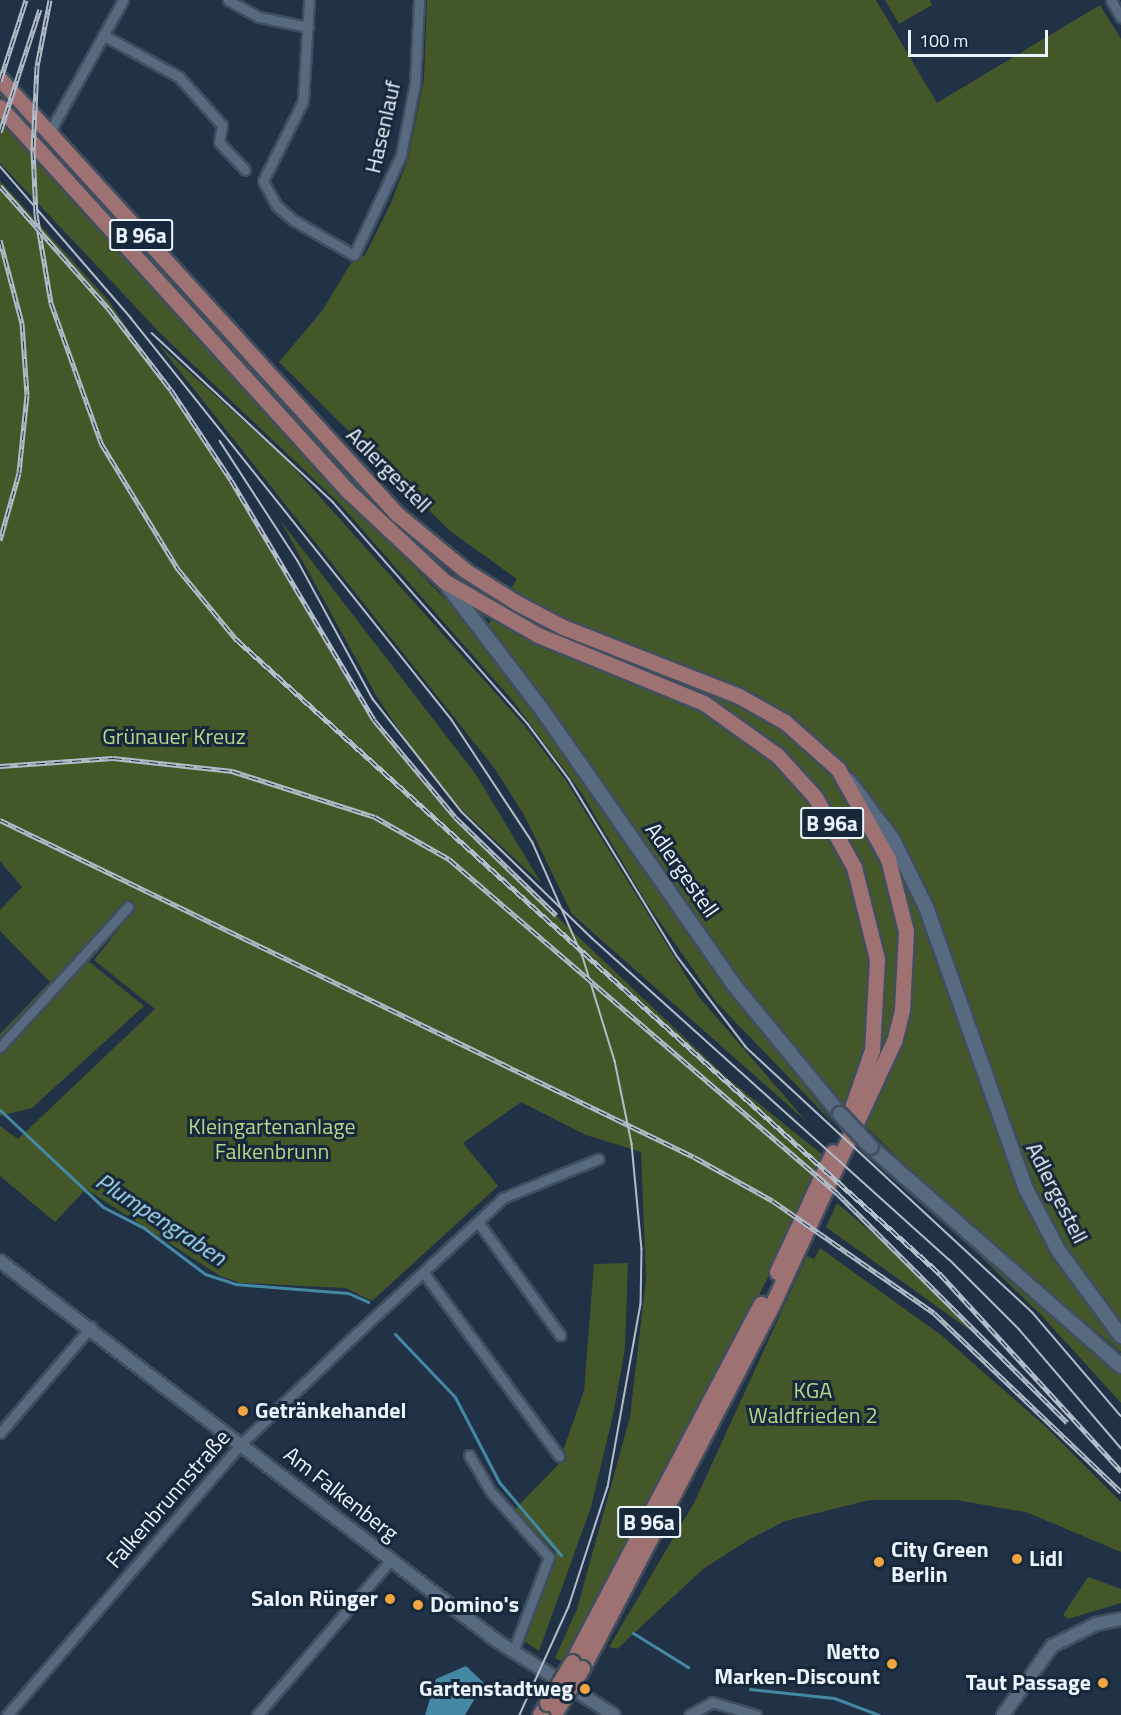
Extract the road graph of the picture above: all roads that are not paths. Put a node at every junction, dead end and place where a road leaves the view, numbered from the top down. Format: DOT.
graph roads {
  1 [pos="123,0"];
  2 [pos="228,0"];
  3 [pos="309,0"];
  4 [pos="419,0"];
  5 [pos="1111,0"];
  6 [pos="1121,17"];
  7 [pos="308,27"];
  8 [pos="103,35"];
  9 [pos="0,79"];
  10 [pos="0,107"];
  11 [pos="48,133"];
  12 [pos="245,170"];
  13 [pos="233,337"];
  14 [pos="220,349"];
  15 [pos="444,581"];
  16 [pos="838,769"];
  17 [pos="128,907"];
  18 [pos="0,1047"];
  19 [pos="598,1159"];
  20 [pos="478,1222"];
  21 [pos="0,1261"];
  22 [pos="423,1272"];
  23 [pos="91,1327"];
  24 [pos="560,1335"];
  25 [pos="1121,1336"];
  26 [pos="1121,1366"];
  27 [pos="727,1382"];
  28 [pos="0,1433"];
  29 [pos="242,1444"];
  30 [pos="469,1455"];
  31 [pos="559,1456"];
  32 [pos="391,1560"];
  33 [pos="1121,1619"];
  34 [pos="513,1652"];
  35 [pos="549,1710"];
  36 [pos="7,1715"];
  37 [pos="257,1715"];
  38 [pos="614,1715"];
  39 [pos="689,1715"];
  40 [pos="756,1715"];
  41 [pos="1004,1715"];
  1 -- 8 [label="street"];
  2 -- 7 [label="street"];
  3 -- 7 [label="street"];
  4 -- 7 [label="street, Hasenlauf"];
  5 -- 6 [label="street"];
  8 -- 11 [label="street"];
  8 -- 12 [label="street"];
  9 -- 11 [label="main road, Adlergestell / B 96a"];
  10 -- 14 [label="main road, Adlergestell / B 96a"];
  11 -- 13 [label="main road, Adlergestell / B 96a"];
  13 -- 14 [label="main road"];
  13 -- 16 [label="main road, Adlergestell / B 96a"];
  14 -- 15 [label="main road, Adlergestell / B 96a"];
  15 -- 26 [label="main road, Adlergestell, bridge"];
  15 -- 27 [label="main road, Adlergestell / B 96a"];
  16 -- 25 [label="main road, Adlergestell"];
  16 -- 27 [label="main road, Adlergestell / B 96a"];
  17 -- 18 [label="street"];
  19 -- 20 [label="street, Falkenbrunnstraße"];
  20 -- 22 [label="street, Falkenbrunnstraße"];
  20 -- 24 [label="street"];
  21 -- 23 [label="street, Am Falkenberg"];
  22 -- 29 [label="street, Falkenbrunnstraße"];
  22 -- 31 [label="street"];
  23 -- 28 [label="street"];
  23 -- 29 [label="street, Am Falkenberg"];
  27 -- 35 [label="main road, B 96a, bridge"];
  29 -- 32 [label="street, Am Falkenberg"];
  29 -- 36 [label="street, Falkenbrunnstraße"];
  30 -- 34 [label="street"];
  32 -- 34 [label="street, Am Falkenberg"];
  32 -- 37 [label="street"];
  33 -- 41 [label="street"];
  34 -- 38 [label="street, Am Falkenberg"];
  39 -- 40 [label="street"];
}
